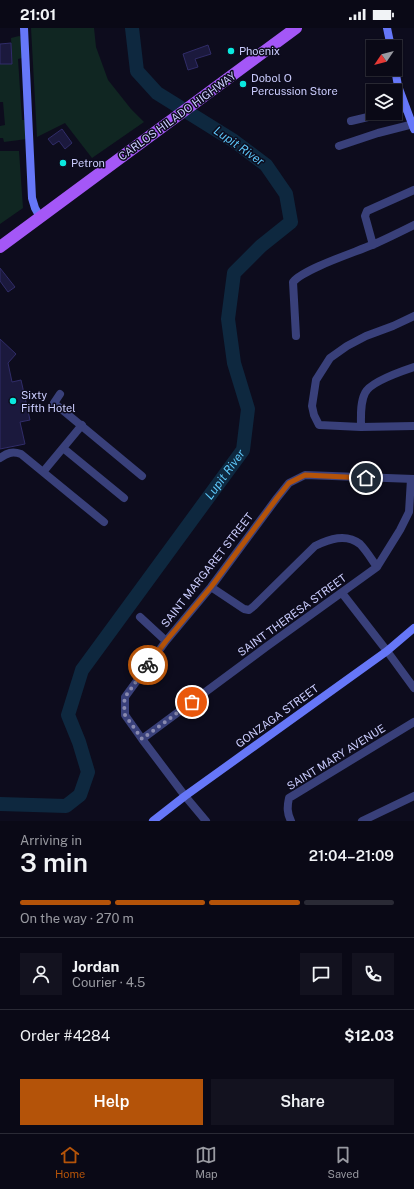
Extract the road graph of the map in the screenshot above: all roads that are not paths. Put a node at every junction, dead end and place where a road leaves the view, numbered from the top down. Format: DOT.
graph roads {
  1 [pos="24,28"];
  2 [pos="296,28"];
  3 [pos="387,28"];
  4 [pos="390,40"];
  5 [pos="396,76"];
  6 [pos="406,108"];
  7 [pos="402,109"];
  8 [pos="366,117"];
  9 [pos="351,121"];
  10 [pos="413,126"];
  11 [pos="339,146"];
  12 [pos="414,190"];
  13 [pos="40,217"];
  14 [pos="414,225"];
  15 [pos="373,245"];
  16 [pos="0,247"];
  17 [pos="414,316"];
  18 [pos="296,336"];
  19 [pos="414,367"];
  20 [pos="60,394"];
  21 [pos="82,426"];
  22 [pos="414,426"];
  23 [pos="361,427"];
  24 [pos="63,448"];
  25 [pos="0,458"];
  26 [pos="43,472"];
  27 [pos="142,476"];
  28 [pos="413,479"];
  29 [pos="124,498"];
  30 [pos="104,522"];
  31 [pos="377,568"];
  32 [pos="211,587"];
  33 [pos="342,593"];
  34 [pos="140,616"];
  35 [pos="414,628"];
  36 [pos="166,641"];
  37 [pos="388,651"];
  38 [pos="414,688"];
  39 [pos="414,722"];
  40 [pos="142,739"];
  41 [pos="185,796"];
  42 [pos="414,796"];
  43 [pos="153,821"];
  44 [pos="206,821"];
  45 [pos="291,821"];
  46 [pos="362,821"];
  1 -- 13 [label="street"];
  2 -- 13 [label="main road, CARLOS HILADO HIGHWAY"];
  3 -- 4 [label="street"];
  5 -- 6 [label="street"];
  6 -- 7 [label="street"];
  6 -- 10 [label="street"];
  8 -- 9 [label="street"];
  10 -- 11 [label="street"];
  12 -- 15 [label="street"];
  13 -- 16 [label="main road, CARLOS HILADO HIGHWAY"];
  14 -- 15 [label="street"];
  15 -- 18 [label="street"];
  17 -- 23 [label="street"];
  19 -- 23 [label="street"];
  20 -- 21 [label="street"];
  21 -- 24 [label="street"];
  21 -- 27 [label="street"];
  22 -- 23 [label="street"];
  24 -- 26 [label="street"];
  24 -- 29 [label="street"];
  25 -- 26 [label="street"];
  26 -- 30 [label="street"];
  28 -- 31 [label="street, SAINT THERESA STREET"];
  28 -- 32 [label="street, SAINT MARGARET STREET"];
  31 -- 32 [label="street"];
  31 -- 33 [label="street, SAINT THERESA STREET"];
  32 -- 36 [label="street, SAINT MARGARET STREET"];
  33 -- 37 [label="street"];
  33 -- 40 [label="street, SAINT THERESA STREET"];
  34 -- 36 [label="street"];
  35 -- 37 [label="street, GONZAGA STREET"];
  36 -- 40 [label="street, SAINT MARGARET STREET"];
  37 -- 38 [label="street"];
  37 -- 41 [label="street, GONZAGA STREET"];
  39 -- 45 [label="street, SAINT MARY AVENUE"];
  40 -- 41 [label="street, SAINT MARGARET STREET"];
  41 -- 43 [label="street, GONZAGA STREET"];
  41 -- 44 [label="street, SAINT MARGARET STREET"];
  42 -- 46 [label="street"];
}
